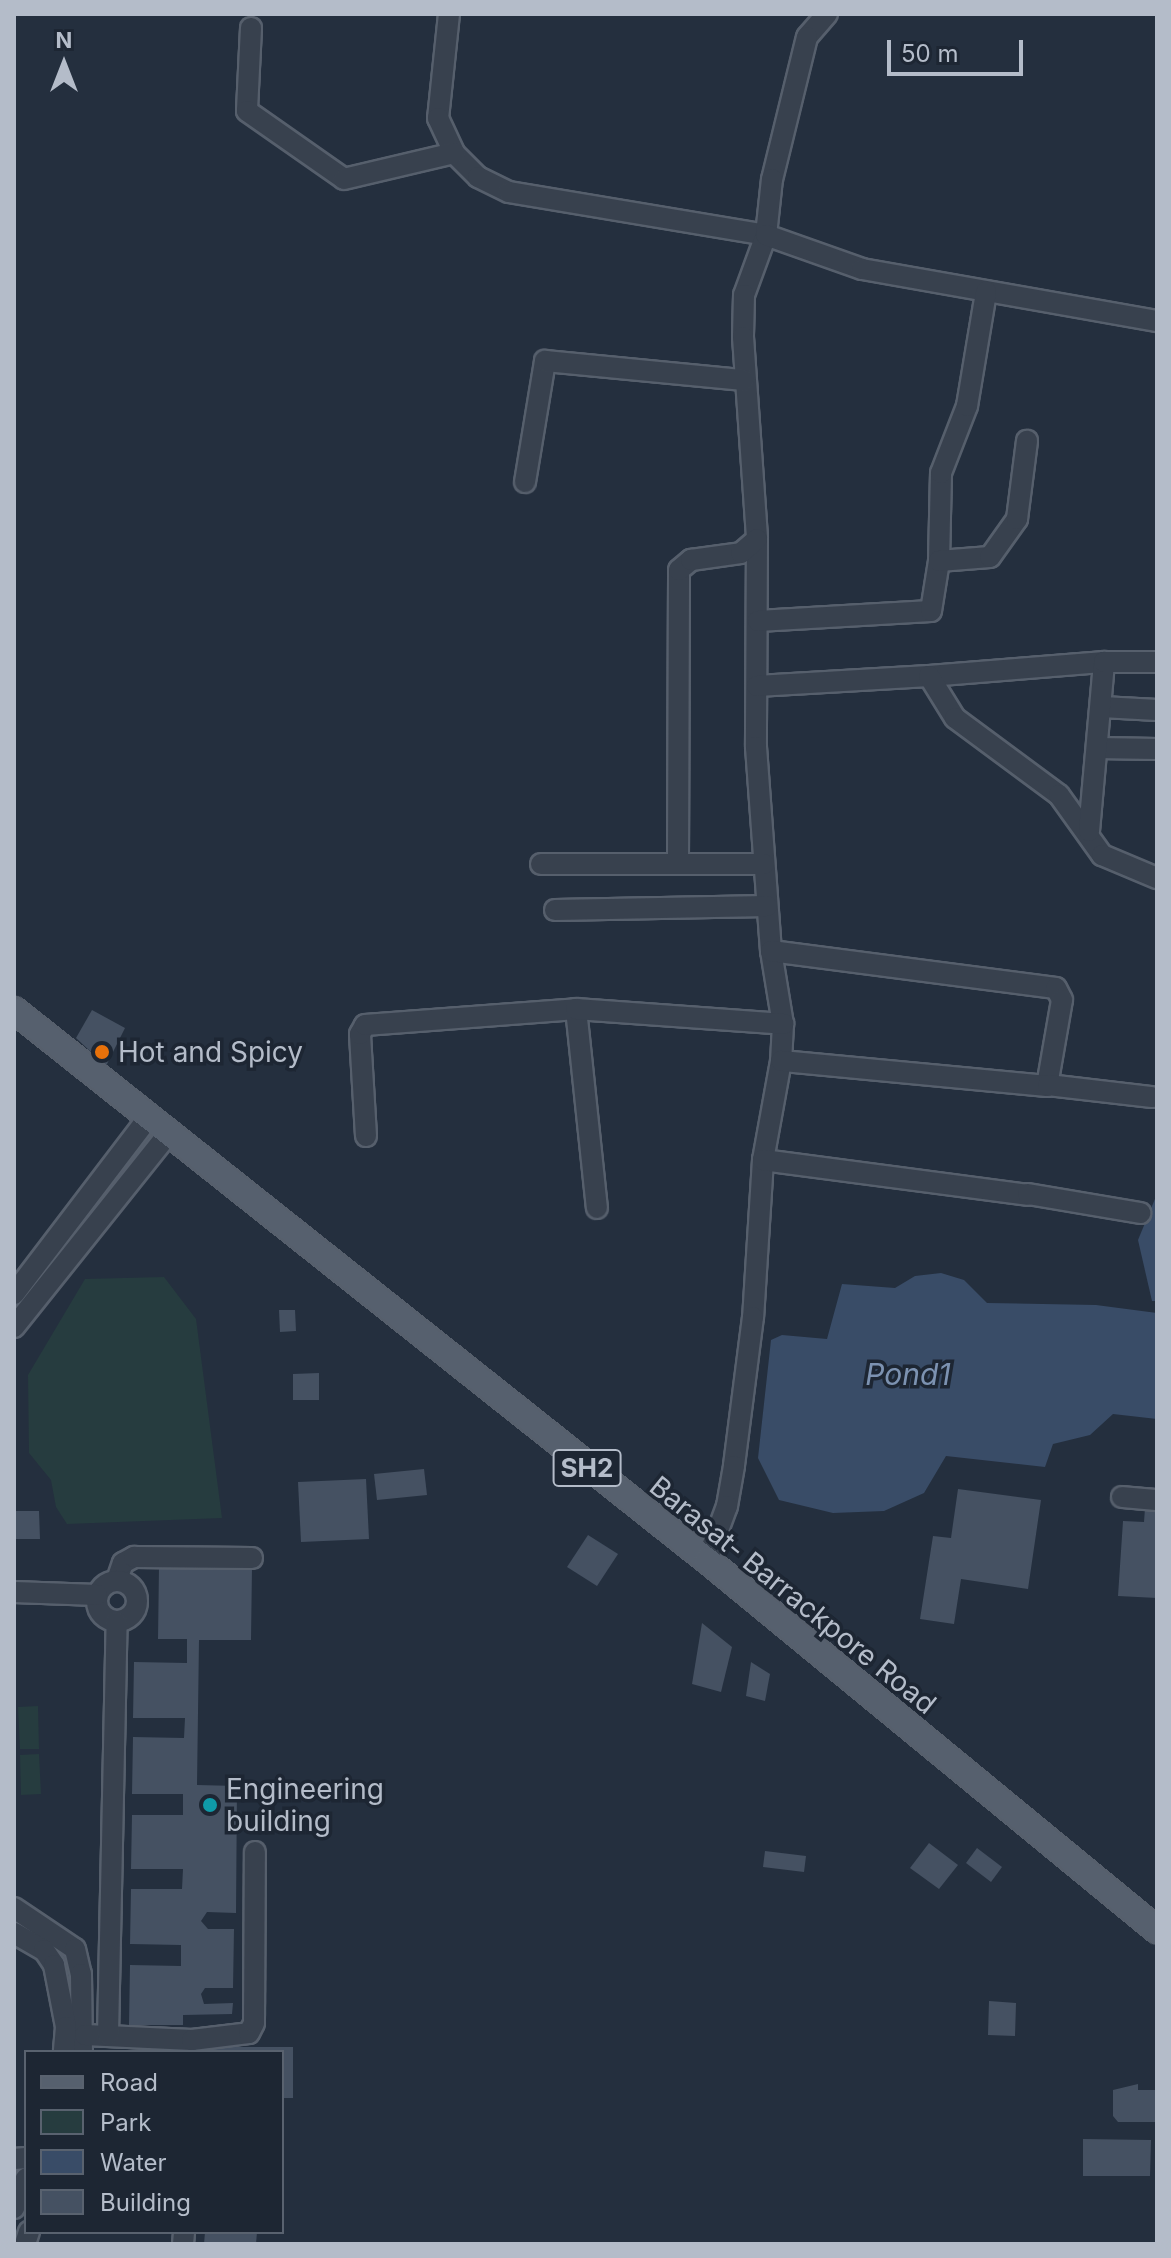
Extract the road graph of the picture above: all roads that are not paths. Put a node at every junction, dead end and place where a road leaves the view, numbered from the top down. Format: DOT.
graph roads {
  1 [pos="449,14"];
  2 [pos="827,14"];
  3 [pos="251,28"];
  4 [pos="454,153"];
  5 [pos="766,235"];
  6 [pos="986,292"];
  7 [pos="1157,321"];
  8 [pos="744,380"];
  9 [pos="1027,441"];
  10 [pos="525,482"];
  11 [pos="757,539"];
  12 [pos="939,561"];
  13 [pos="758,621"];
  14 [pos="1104,662"];
  15 [pos="1157,662"];
  16 [pos="929,676"];
  17 [pos="757,686"];
  18 [pos="1102,707"];
  19 [pos="1157,710"];
  20 [pos="1097,748"];
  21 [pos="1157,749"];
  22 [pos="1089,831"];
  23 [pos="678,863"];
  24 [pos="541,864"];
  25 [pos="764,864"];
  26 [pos="1157,878"];
  27 [pos="767,906"];
  28 [pos="555,910"];
  29 [pos="771,951"];
  30 [pos="576,1009"];
  31 [pos="14,1010"];
  32 [pos="783,1024"];
  33 [pos="781,1061"];
  34 [pos="1048,1085"];
  35 [pos="1152,1097"];
  36 [pos="149,1117"];
  37 [pos="169,1133"];
  38 [pos="366,1136"];
  39 [pos="763,1160"];
  40 [pos="597,1208"];
  41 [pos="1140,1213"];
  42 [pos="14,1294"];
  43 [pos="14,1327"];
  44 [pos="1122,1497"];
  45 [pos="1157,1500"];
  46 [pos="252,1558"];
  47 [pos="707,1560"];
  48 [pos="117,1580"];
  49 [pos="14,1592"];
  50 [pos="97,1601"];
  51 [pos="14,1606"];
  52 [pos="117,1622"];
  53 [pos="255,1852"];
  54 [pos="14,1908"];
  55 [pos="1157,1930"];
  56 [pos="14,1933"];
  57 [pos="108,2035"];
  58 [pos="84,2044"];
  59 [pos="192,2046"];
  60 [pos="64,2050"];
  61 [pos="24,2183"];
  62 [pos="14,2208"];
  1 -- 4 [label="street"];
  2 -- 5 [label="street"];
  3 -- 4 [label="street"];
  4 -- 5 [label="street"];
  5 -- 6 [label="street"];
  5 -- 8 [label="street"];
  6 -- 7 [label="street"];
  6 -- 12 [label="street"];
  8 -- 10 [label="street"];
  8 -- 11 [label="street"];
  9 -- 12 [label="street"];
  11 -- 13 [label="street"];
  11 -- 23 [label="street"];
  12 -- 13 [label="street"];
  13 -- 17 [label="street"];
  14 -- 15 [label="street"];
  14 -- 16 [label="street"];
  14 -- 18 [label="street"];
  16 -- 17 [label="street"];
  16 -- 22 [label="street"];
  17 -- 25 [label="street"];
  18 -- 19 [label="street"];
  18 -- 20 [label="street"];
  20 -- 21 [label="street"];
  20 -- 22 [label="street"];
  22 -- 26 [label="street"];
  23 -- 24 [label="street"];
  23 -- 25 [label="street"];
  25 -- 27 [label="street"];
  27 -- 28 [label="street"];
  27 -- 29 [label="street"];
  29 -- 32 [label="street"];
  29 -- 34 [label="street"];
  30 -- 32 [label="street"];
  30 -- 38 [label="street"];
  30 -- 40 [label="street"];
  31 -- 36 [label="main road, Barasat- Barrackpore Road / SH2"];
  32 -- 33 [label="street"];
  33 -- 34 [label="street"];
  33 -- 39 [label="street"];
  34 -- 35 [label="street"];
  36 -- 37 [label="main road, Barasat- Barrackpore Road / SH2"];
  36 -- 42 [label="street"];
  37 -- 43 [label="street"];
  37 -- 47 [label="main road, Barasat- Barrackpore Road / SH2"];
  39 -- 41 [label="street"];
  39 -- 47 [label="street"];
  44 -- 45 [label="street"];
  46 -- 48 [label="street"];
  47 -- 55 [label="main road, Barasat- Barrackpore Road / SH2"];
  48 -- 50 [label="street"];
  48 -- 52 [label="street"];
  49 -- 50 [label="street"];
  50 -- 51 [label="street"];
  50 -- 52 [label="street"];
  52 -- 57 [label="street"];
  53 -- 59 [label="street"];
  54 -- 58 [label="street"];
  56 -- 60 [label="street"];
  57 -- 58 [label="street"];
  57 -- 59 [label="street"];
  61 -- 62 [label="street"];
}
